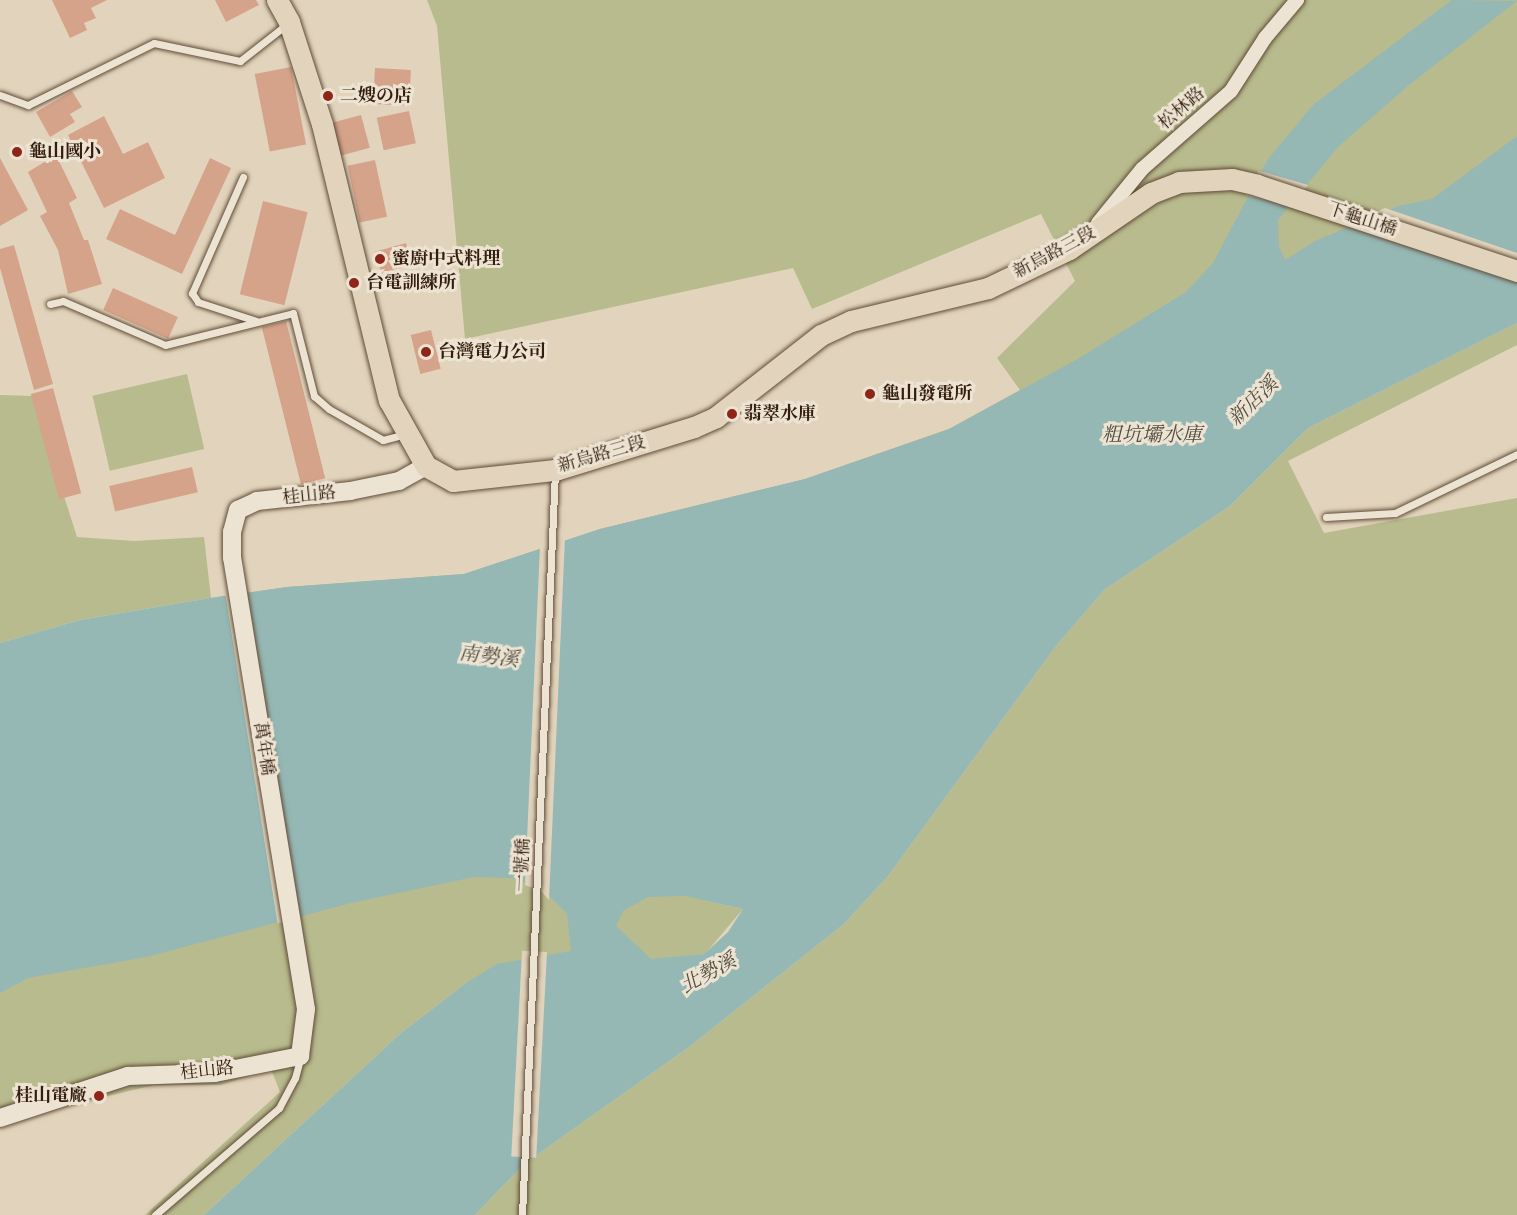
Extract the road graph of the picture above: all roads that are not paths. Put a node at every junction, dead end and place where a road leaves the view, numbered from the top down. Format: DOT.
graph roads {
  1 [pos="278,0"];
  2 [pos="1297,0"];
  3 [pos="289,22"];
  4 [pos="0,95"];
  5 [pos="243,177"];
  6 [pos="1206,178"];
  7 [pos="1083,241"];
  8 [pos="1517,271"];
  9 [pos="50,304"];
  10 [pos="259,321"];
  11 [pos="406,434"];
  12 [pos="1517,454"];
  13 [pos="426,466"];
  14 [pos="555,470"];
  15 [pos="1326,517"];
  16 [pos="232,558"];
  17 [pos="300,1056"];
  18 [pos="0,1118"];
  19 [pos="155,1215"];
  20 [pos="522,1215"];
  1 -- 3 [label="main road, 新烏路三段"];
  2 -- 7 [label="street, 松林路"];
  3 -- 4 [label="lane"];
  3 -- 11 [label="main road, 新烏路三段"];
  5 -- 10 [label="lane"];
  6 -- 7 [label="main road, 新烏路三段"];
  6 -- 8 [label="main road, 下龜山橋"];
  7 -- 14 [label="main road, 新烏路三段"];
  9 -- 10 [label="lane"];
  10 -- 11 [label="lane"];
  11 -- 13 [label="main road, 新烏路三段"];
  12 -- 15 [label="lane"];
  13 -- 14 [label="main road, 新烏路三段"];
  13 -- 16 [label="street, 桂山路"];
  14 -- 20 [label="lane, 一號橋"];
  16 -- 17 [label="street, 萬年橋"];
  17 -- 18 [label="street, 桂山路"];
  17 -- 19 [label="lane"];
}
